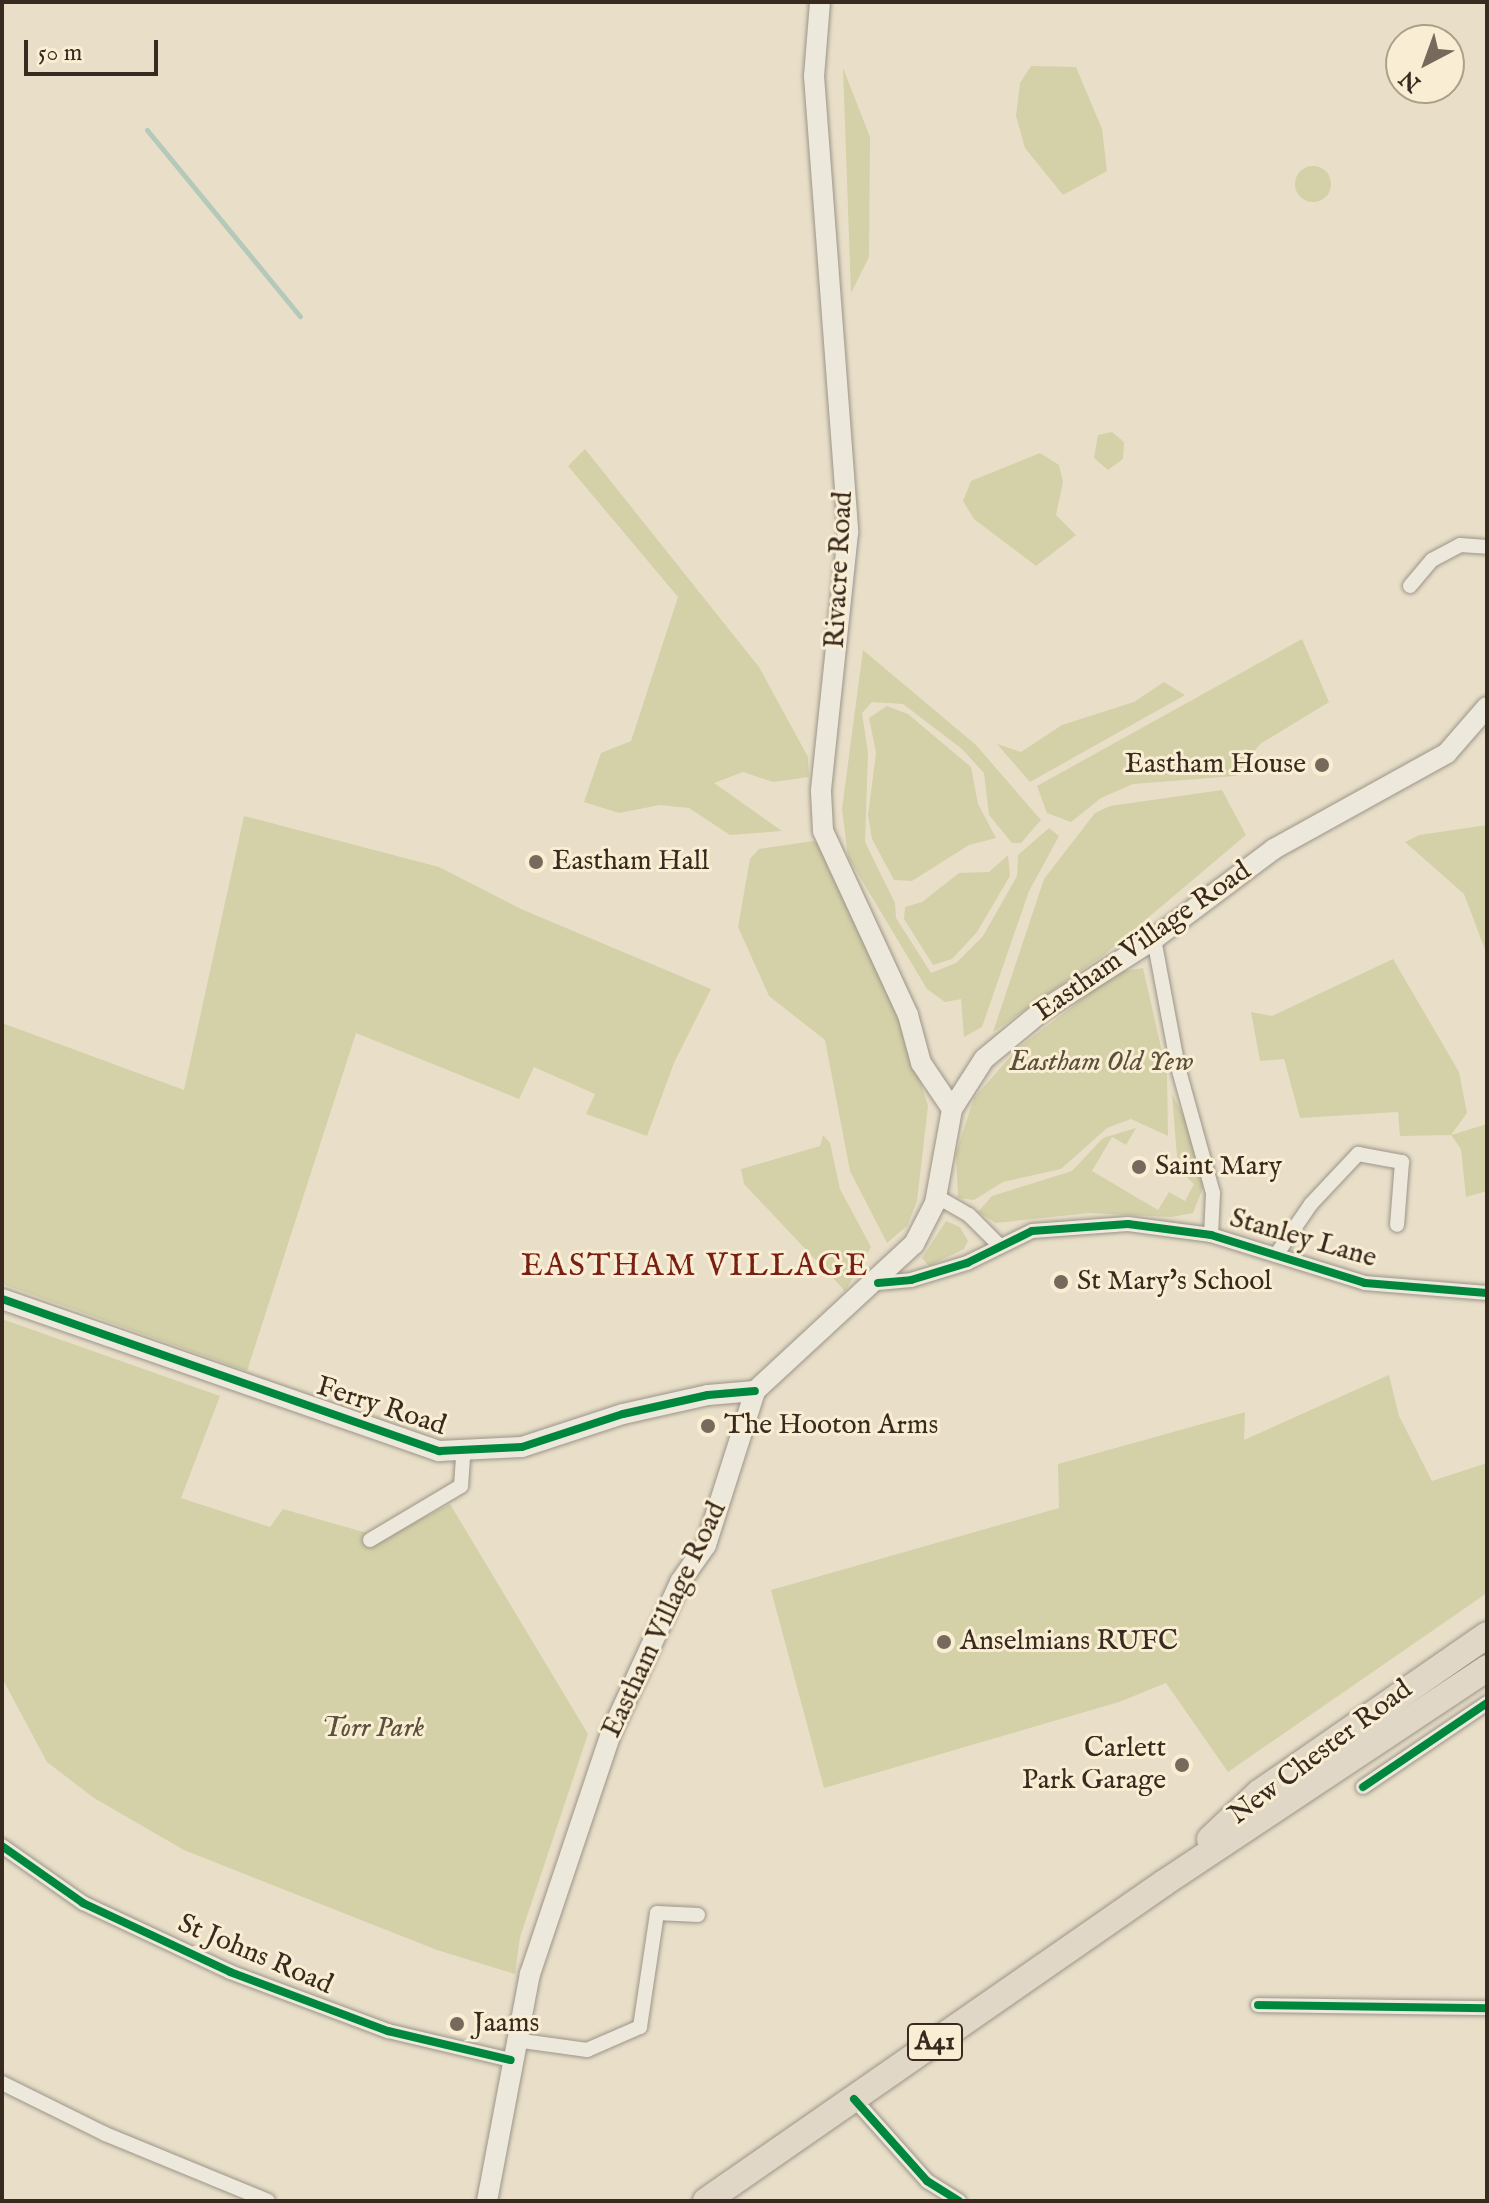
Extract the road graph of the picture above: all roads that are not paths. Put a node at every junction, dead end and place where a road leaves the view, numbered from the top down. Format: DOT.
graph roads {
  1 [pos="820,2"];
  2 [pos="1487,547"];
  3 [pos="1410,586"];
  4 [pos="1487,707"];
  5 [pos="1154,939"];
  6 [pos="952,1109"];
  7 [pos="936,1196"];
  8 [pos="1397,1225"];
  9 [pos="1211,1235"];
  10 [pos="1000,1246"];
  11 [pos="1276,1255"];
  12 [pos="878,1283"];
  13 [pos="1487,1293"];
  14 [pos="2,1299"];
  15 [pos="755,1391"];
  16 [pos="463,1454"];
  17 [pos="370,1540"];
  18 [pos="1487,1635"];
  19 [pos="1487,1668"];
  20 [pos="1487,1703"];
  21 [pos="1363,1787"];
  22 [pos="2,1846"];
  23 [pos="1164,1883"];
  24 [pos="698,1915"];
  25 [pos="1258,2005"];
  26 [pos="1487,2008"];
  27 [pos="513,2050"];
  28 [pos="2,2083"];
  29 [pos="854,2099"];
  30 [pos="268,2201"];
  31 [pos="487,2201"];
  32 [pos="706,2201"];
  33 [pos="959,2201"];
  1 -- 6 [label="main road, Rivacre Road"];
  2 -- 3 [label="street"];
  4 -- 5 [label="main road, Eastham Village Road"];
  5 -- 6 [label="main road, Eastham Village Road"];
  5 -- 9 [label="street"];
  6 -- 7 [label="main road, Eastham Village Road"];
  7 -- 10 [label="street"];
  7 -- 12 [label="main road, Eastham Village Road"];
  8 -- 11 [label="street, Stanley Lane"];
  9 -- 10 [label="street, Stanley Lane"];
  9 -- 11 [label="street, Stanley Lane"];
  10 -- 12 [label="street, Stanley Lane"];
  11 -- 13 [label="street, Stanley Lane"];
  12 -- 15 [label="main road, Eastham Village Road"];
  14 -- 16 [label="main road, Ferry Road"];
  15 -- 16 [label="main road, Ferry Road"];
  15 -- 27 [label="main road, Eastham Village Road"];
  16 -- 17 [label="street"];
  18 -- 23 [label="highway, New Chester Road / A41"];
  19 -- 23 [label="highway, New Chester Road / A41"];
  20 -- 21 [label="street, New Chester Road"];
  22 -- 27 [label="street, St Johns Road"];
  23 -- 29 [label="highway, New Chester Road / A41"];
  24 -- 27 [label="street, St Johns Road"];
  25 -- 26 [label="street"];
  27 -- 31 [label="main road, Eastham Village Road"];
  28 -- 30 [label="street"];
  29 -- 32 [label="highway, New Chester Road / A41"];
  29 -- 33 [label="street"];
}
